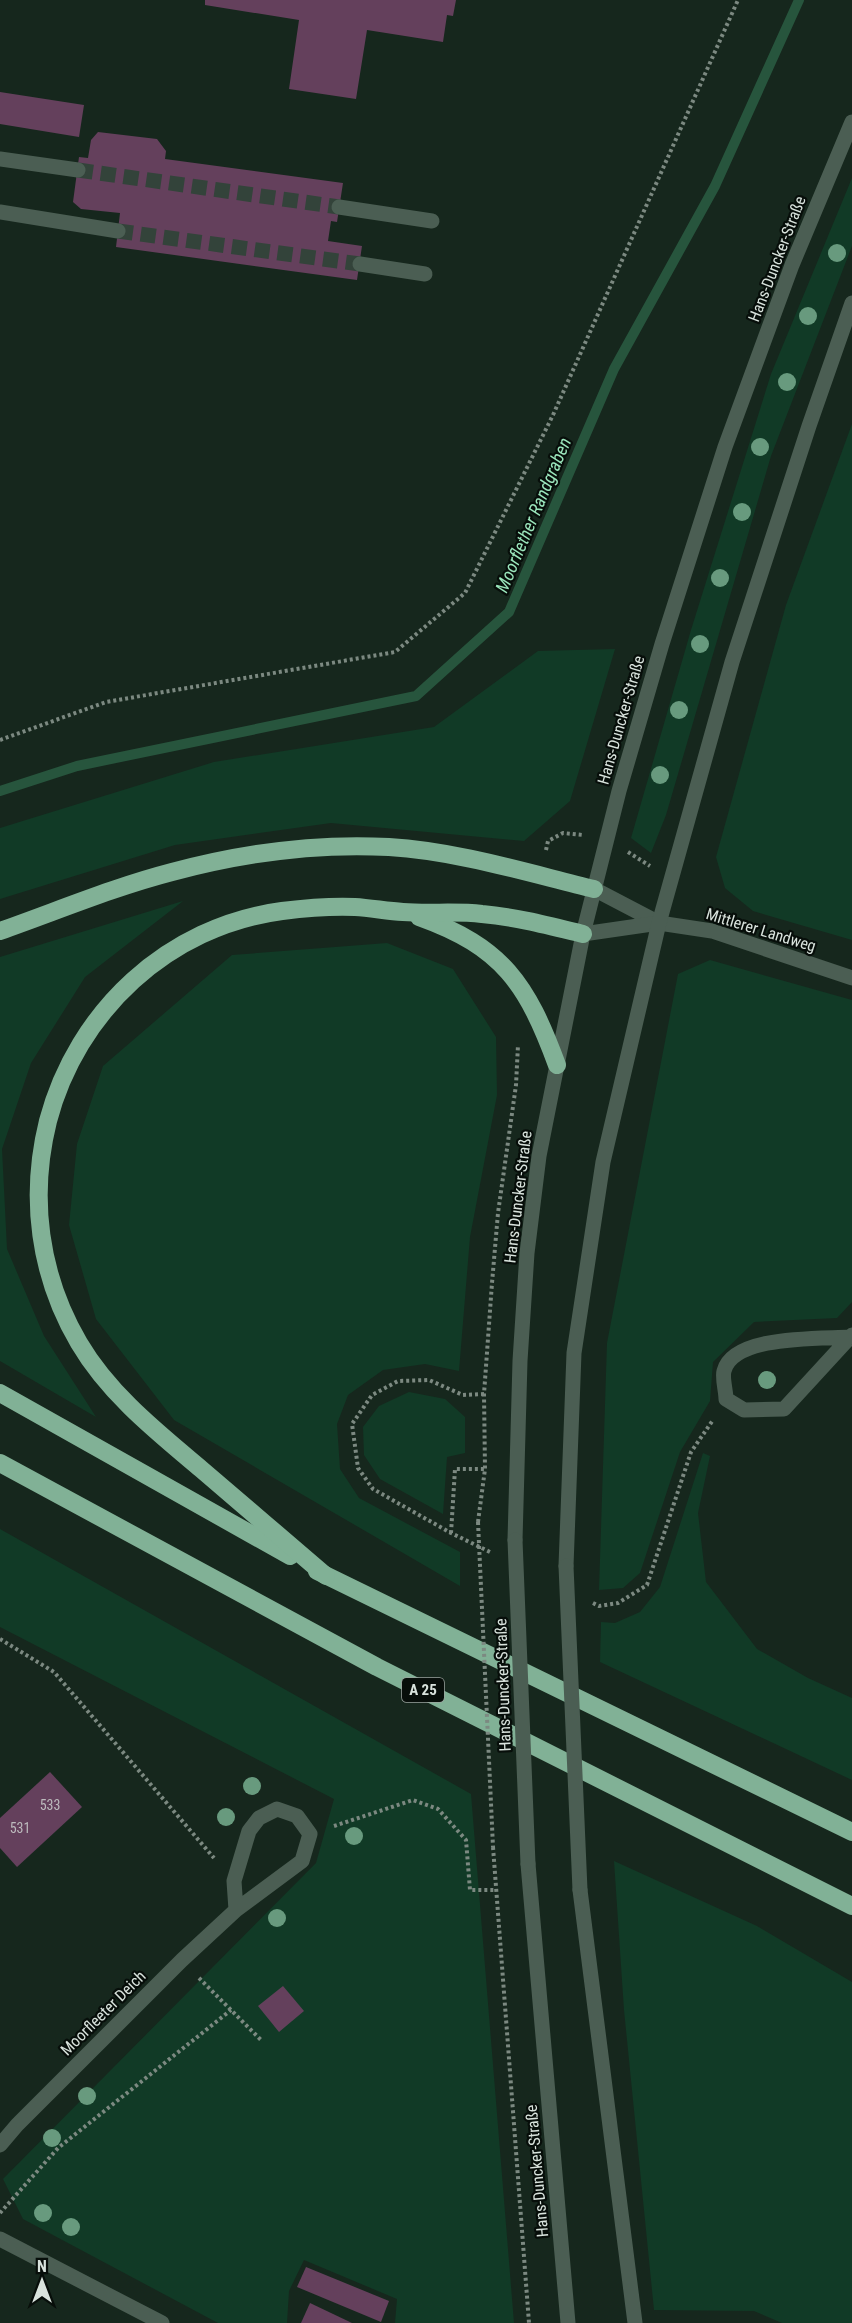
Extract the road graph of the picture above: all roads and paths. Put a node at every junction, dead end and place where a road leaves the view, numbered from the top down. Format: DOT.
graph roads {
  1 [pos="738,0"];
  2 [pos="852,122"];
  3 [pos="0,159"];
  4 [pos="78,170"];
  5 [pos="339,207"];
  6 [pos="0,212"];
  7 [pos="432,221"];
  8 [pos="118,231"];
  9 [pos="360,264"];
  10 [pos="425,274"];
  11 [pos="852,303"];
  12 [pos="0,740"];
  13 [pos="606,838"];
  14 [pos="538,875"];
  15 [pos="671,879"];
  16 [pos="594,889"];
  17 [pos="406,912"];
  18 [pos="659,923"];
  19 [pos="0,931"];
  20 [pos="583,934"];
  21 [pos="852,978"];
  22 [pos="516,1038"];
  23 [pos="557,1065"];
  24 [pos="851,1336"];
  25 [pos="0,1393"];
  26 [pos="0,1463"];
  27 [pos="485,1469"];
  28 [pos="451,1533"];
  29 [pos="326,1576"];
  30 [pos="0,1640"];
  31 [pos="350,1820"];
  32 [pos="852,1832"];
  33 [pos="234,1881"];
  34 [pos="495,1890"];
  35 [pos="852,1906"];
  36 [pos="236,1910"];
  37 [pos="182,1960"];
  38 [pos="231,2010"];
  39 [pos="261,2040"];
  40 [pos="0,2145"];
  41 [pos="0,2214"];
  42 [pos="0,2239"];
  43 [pos="162,2323"];
  44 [pos="529,2323"];
  45 [pos="568,2323"];
  46 [pos="635,2323"];
  1 -- 12 [label="path"];
  2 -- 13 [label="street, Hans-Duncker-Straße"];
  3 -- 4 [label="street"];
  5 -- 7 [label="street"];
  6 -- 8 [label="street"];
  9 -- 10 [label="street"];
  11 -- 15 [label="street"];
  13 -- 14 [label="path"];
  13 -- 15 [label="path"];
  13 -- 16 [label="street, Hans-Duncker-Straße"];
  14 -- 16 [label="highway"];
  14 -- 19 [label="highway"];
  15 -- 18 [label="street"];
  16 -- 18 [label="street"];
  16 -- 20 [label="street, Hans-Duncker-Straße"];
  17 -- 20 [label="highway"];
  17 -- 23 [label="highway"];
  17 -- 29 [label="highway"];
  18 -- 20 [label="street"];
  18 -- 21 [label="street, Mittlerer Landweg"];
  18 -- 46 [label="street, bridge"];
  20 -- 23 [label="street, Hans-Duncker-Straße"];
  22 -- 27 [label="path"];
  23 -- 45 [label="street, Hans-Duncker-Straße, bridge"];
  24 -- 24 [label="street"];
  25 -- 29 [label="highway"];
  26 -- 35 [label="highway, A 25"];
  27 -- 28 [label="path"];
  27 -- 34 [label="path, bridge"];
  29 -- 32 [label="highway"];
  30 -- 33 [label="path"];
  31 -- 34 [label="path"];
  33 -- 36 [label="street, Moorfleeter Deich"];
  33 -- 36 [label="street, Moorfleeter Deich"];
  34 -- 44 [label="path"];
  36 -- 37 [label="street, Moorfleeter Deich"];
  37 -- 38 [label="path"];
  37 -- 40 [label="street, Moorfleeter Deich"];
  38 -- 39 [label="path"];
  38 -- 41 [label="path"];
  42 -- 43 [label="street"];
}
